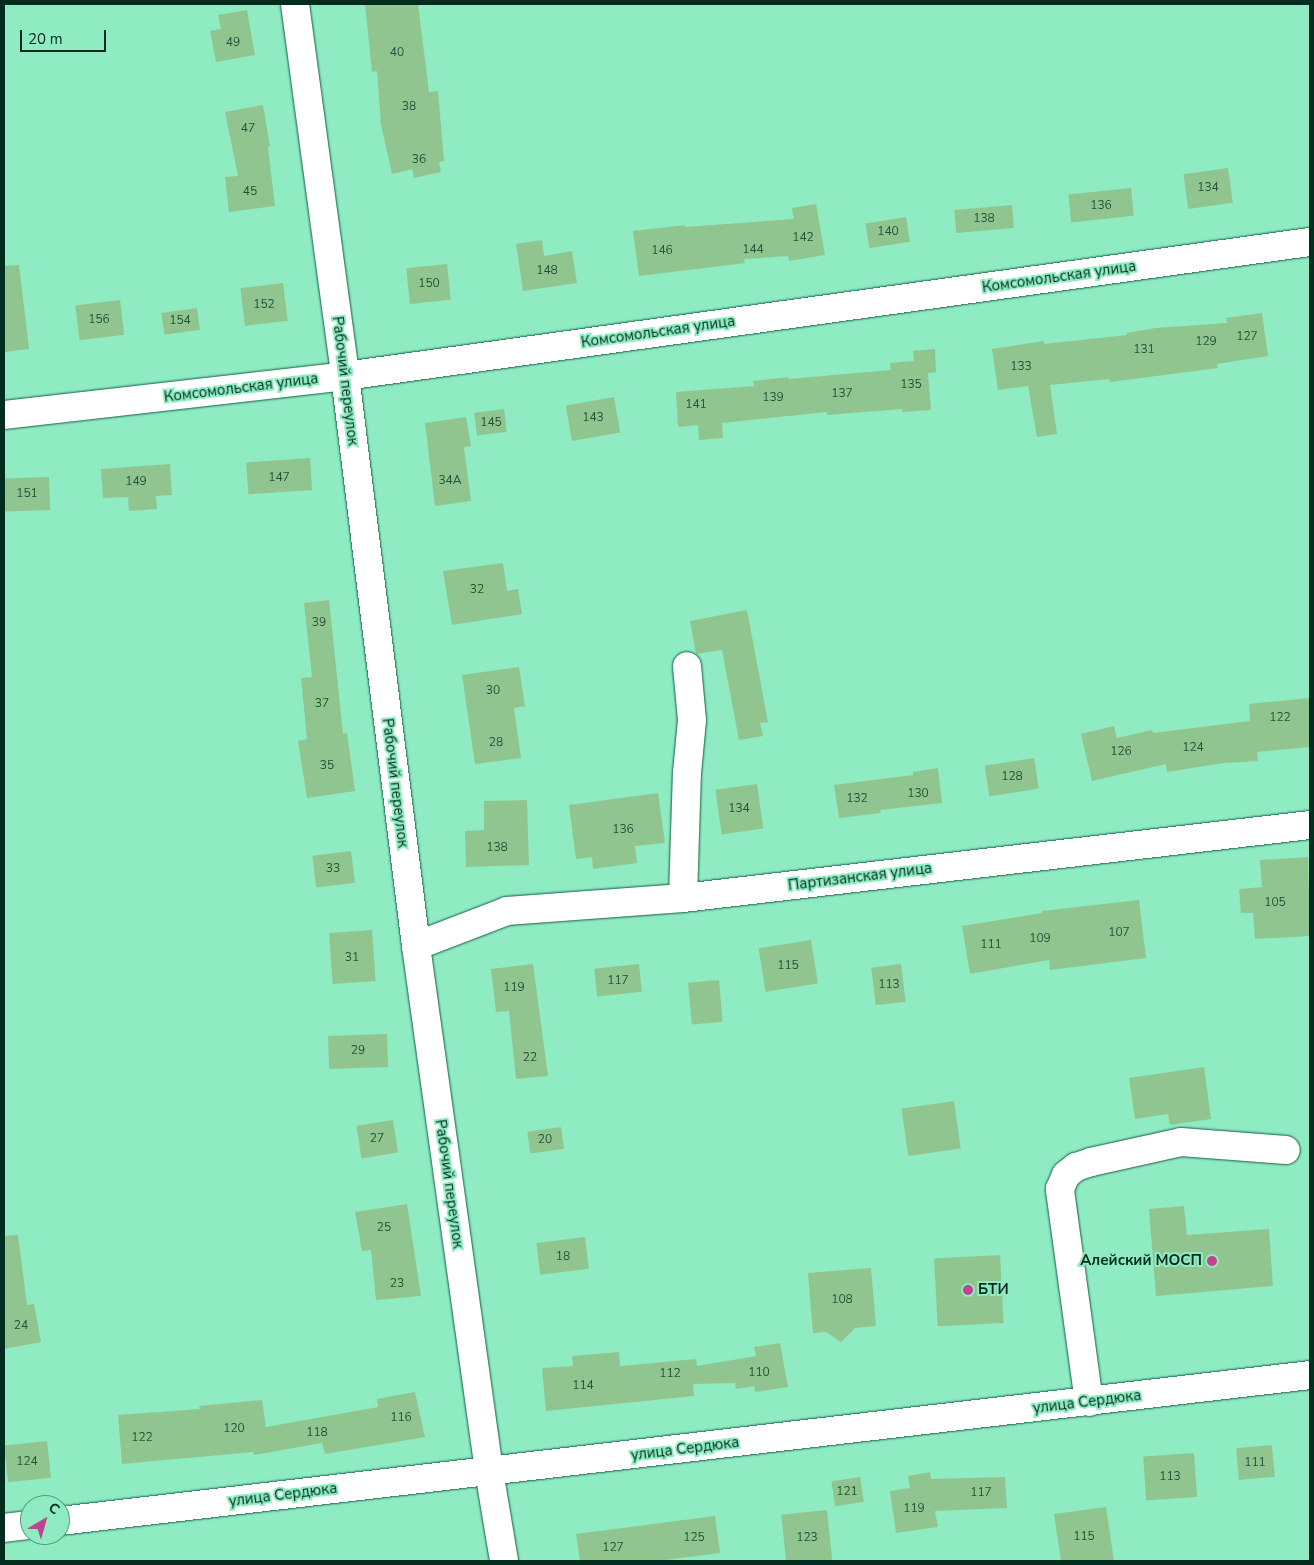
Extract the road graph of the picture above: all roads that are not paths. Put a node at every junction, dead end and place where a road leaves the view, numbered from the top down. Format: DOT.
graph roads {
  1 [pos="295,4"];
  2 [pos="1310,242"];
  3 [pos="345,376"];
  4 [pos="4,415"];
  5 [pos="687,666"];
  6 [pos="1310,825"];
  7 [pos="683,898"];
  8 [pos="416,946"];
  9 [pos="1286,1150"];
  10 [pos="1310,1375"];
  11 [pos="1089,1402"];
  12 [pos="489,1471"];
  13 [pos="70,1520"];
  14 [pos="20,1526"];
  15 [pos="4,1528"];
  16 [pos="504,1561"];
  1 -- 3 [label="street, Рабочий переулок"];
  2 -- 3 [label="street, Комсомольская улица"];
  3 -- 4 [label="street, Комсомольская улица"];
  3 -- 8 [label="street, Рабочий переулок"];
  5 -- 7 [label="street"];
  6 -- 7 [label="street, Партизанская улица"];
  7 -- 8 [label="street, Партизанская улица"];
  8 -- 12 [label="street, Рабочий переулок"];
  9 -- 11 [label="street"];
  10 -- 11 [label="street, улица Сердюка"];
  11 -- 12 [label="street, улица Сердюка"];
  12 -- 13 [label="street, улица Сердюка"];
  12 -- 16 [label="street, Рабочий переулок"];
  14 -- 15 [label="street"];
}
